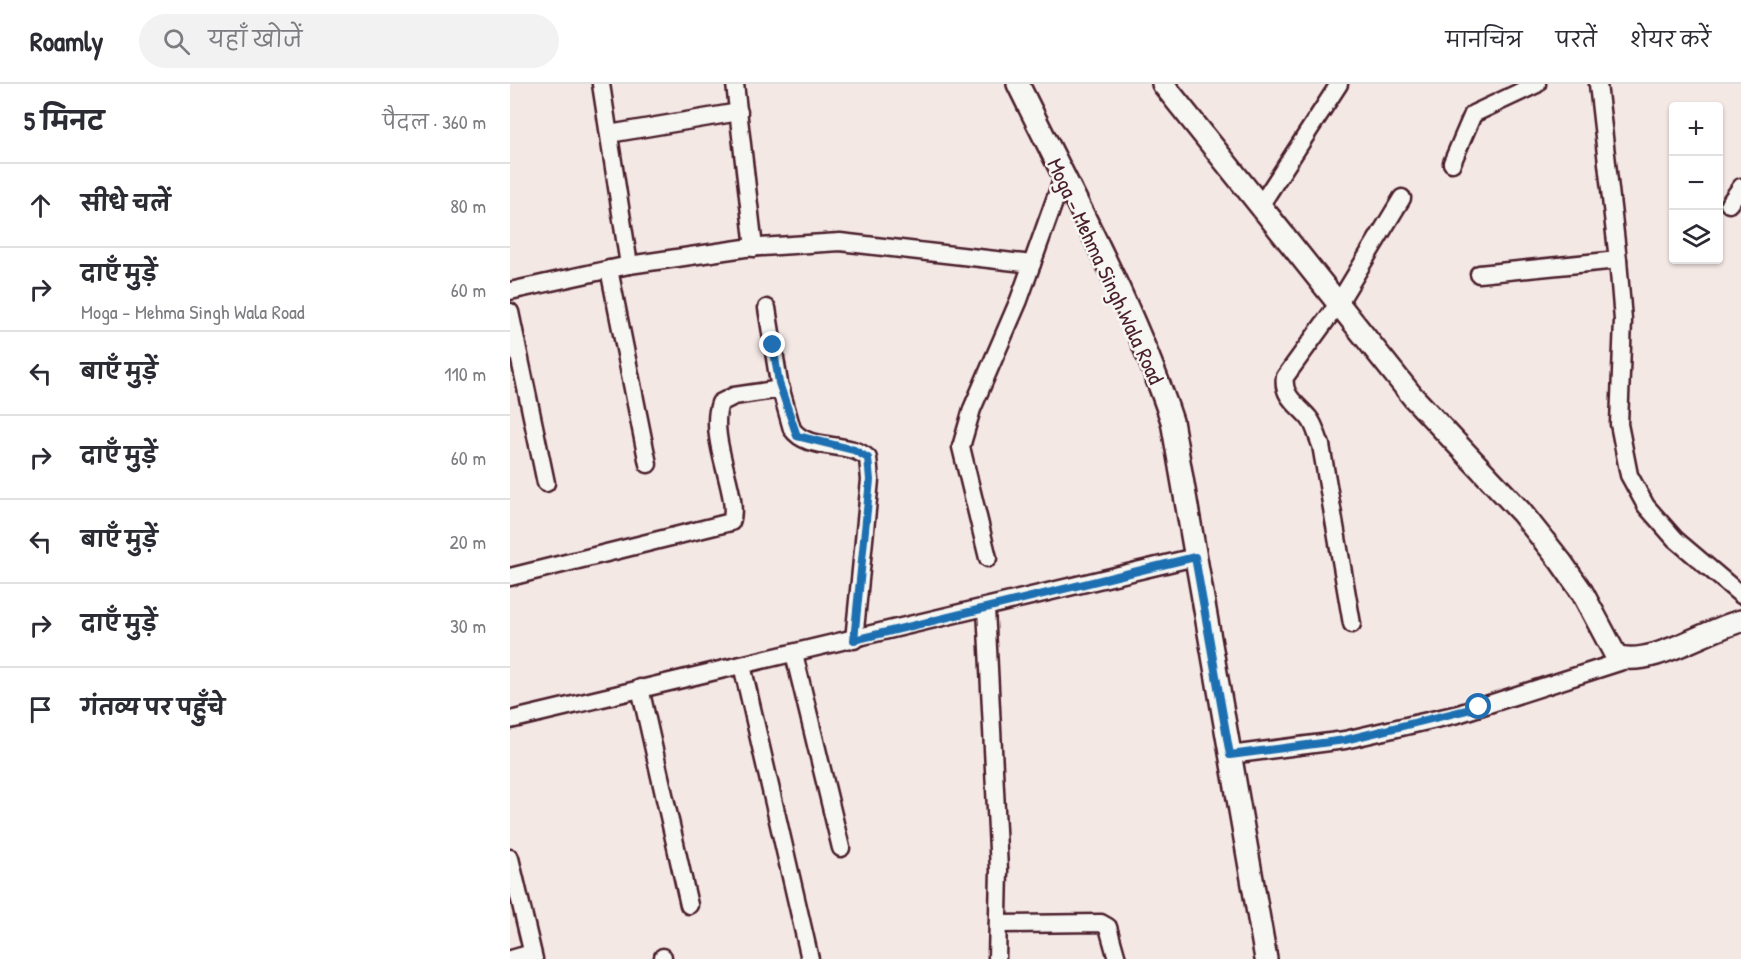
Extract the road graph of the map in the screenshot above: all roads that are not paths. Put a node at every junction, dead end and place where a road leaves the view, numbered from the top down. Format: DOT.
graph roads {
  1 [pos="601,84"];
  2 [pos="735,84"];
  3 [pos="1018,84"];
  4 [pos="1163,84"];
  5 [pos="1340,84"];
  6 [pos="1537,84"];
  7 [pos="1598,84"];
  8 [pos="739,112"];
  9 [pos="609,134"];
  10 [pos="1452,163"];
  11 [pos="1063,177"];
  12 [pos="1741,187"];
  13 [pos="1402,198"];
  14 [pos="1729,204"];
  15 [pos="1260,206"];
  16 [pos="754,248"];
  17 [pos="1618,260"];
  18 [pos="1032,264"];
  19 [pos="628,265"];
  20 [pos="609,269"];
  21 [pos="1479,274"];
  22 [pos="510,291"];
  23 [pos="1338,304"];
  24 [pos="767,308"];
  25 [pos="510,312"];
  26 [pos="781,389"];
  27 [pos="648,464"];
  28 [pos="546,483"];
  29 [pos="1195,557"];
  30 [pos="988,558"];
  31 [pos="510,577"];
  32 [pos="1741,595"];
  33 [pos="986,608"];
  34 [pos="1741,621"];
  35 [pos="1352,624"];
  36 [pos="854,640"];
  37 [pos="794,654"];
  38 [pos="1626,660"];
  39 [pos="742,665"];
  40 [pos="640,688"];
  41 [pos="510,720"];
  42 [pos="1230,755"];
  43 [pos="841,848"];
  44 [pos="510,858"];
  45 [pos="689,905"];
  46 [pos="998,924"];
  47 [pos="533,956"];
  48 [pos="511,959"];
  49 [pos="810,959"];
  50 [pos="997,959"];
  51 [pos="1117,959"];
  52 [pos="1266,959"];
  1 -- 9 [label="street"];
  2 -- 8 [label="street"];
  3 -- 11 [label="street, Moga - Mehma Singh Wala Road"];
  4 -- 15 [label="street"];
  5 -- 15 [label="street"];
  6 -- 10 [label="street"];
  7 -- 17 [label="street"];
  8 -- 9 [label="street"];
  8 -- 16 [label="street"];
  9 -- 19 [label="street"];
  11 -- 18 [label="street"];
  11 -- 29 [label="street, Moga - Mehma Singh Wala Road"];
  12 -- 14 [label="street"];
  13 -- 23 [label="street"];
  15 -- 23 [label="street"];
  16 -- 18 [label="street"];
  16 -- 19 [label="street"];
  17 -- 21 [label="street"];
  17 -- 32 [label="street"];
  18 -- 30 [label="street"];
  19 -- 20 [label="street"];
  20 -- 22 [label="street"];
  20 -- 27 [label="street"];
  23 -- 35 [label="street"];
  23 -- 38 [label="street"];
  24 -- 26 [label="street"];
  25 -- 28 [label="street"];
  26 -- 31 [label="street"];
  26 -- 36 [label="street"];
  29 -- 33 [label="street"];
  29 -- 42 [label="street, Moga - Mehma Singh Wala Road"];
  33 -- 36 [label="street"];
  33 -- 46 [label="street"];
  34 -- 38 [label="street"];
  36 -- 37 [label="street"];
  37 -- 39 [label="street"];
  37 -- 43 [label="street"];
  38 -- 42 [label="street"];
  39 -- 40 [label="street"];
  39 -- 49 [label="street"];
  40 -- 41 [label="street"];
  40 -- 45 [label="street"];
  42 -- 52 [label="street, Moga - Mehma Singh Wala Road"];
  44 -- 47 [label="street"];
  46 -- 50 [label="street"];
  46 -- 51 [label="street"];
  47 -- 48 [label="street"];
}
